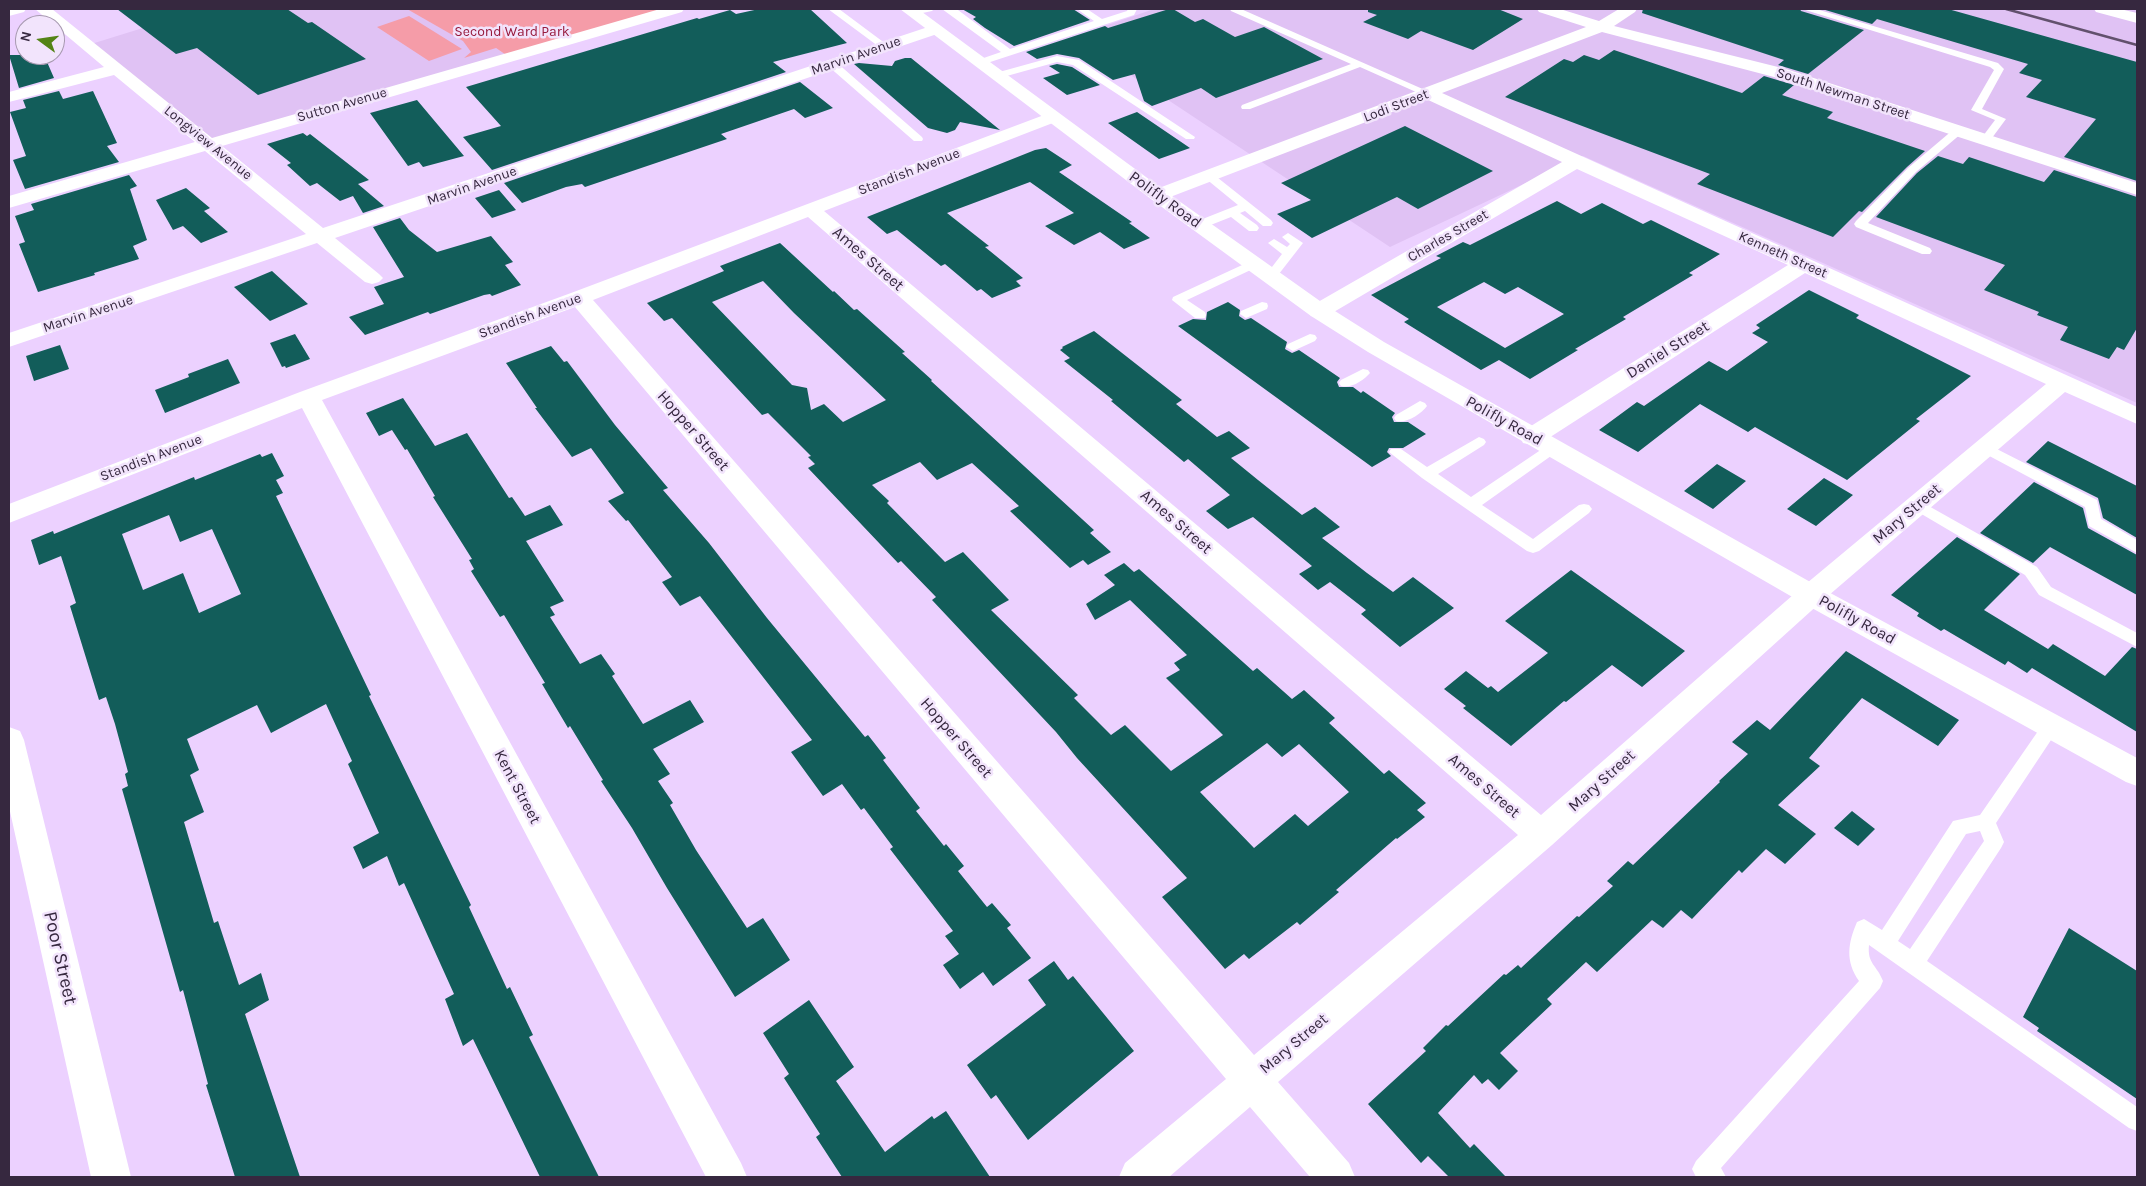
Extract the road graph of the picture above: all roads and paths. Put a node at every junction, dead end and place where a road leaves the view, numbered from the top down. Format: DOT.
graph roads {
  1 [pos="18,9"];
  2 [pos="43,9"];
  3 [pos="676,9"];
  4 [pos="833,9"];
  5 [pos="946,9"];
  6 [pos="1081,9"];
  7 [pos="1132,9"];
  8 [pos="1234,9"];
  9 [pos="1545,9"];
  10 [pos="1630,9"];
  11 [pos="1807,9"];
  12 [pos="2110,10"];
  13 [pos="9,11"];
  14 [pos="921,15"];
  15 [pos="2137,18"];
  16 [pos="1101,22"];
  17 [pos="1601,27"];
  18 [pos="885,46"];
  19 [pos="1009,53"];
  20 [pos="832,64"];
  21 [pos="1360,64"];
  22 [pos="987,69"];
  23 [pos="118,70"];
  24 [pos="1429,94"];
  25 [pos="9,97"];
  26 [pos="1246,107"];
  27 [pos="1052,117"];
  28 [pos="1958,131"];
  29 [pos="1190,137"];
  30 [pos="918,138"];
  31 [pos="1985,140"];
  32 [pos="209,144"];
  33 [pos="1577,161"];
  34 [pos="1209,176"];
  35 [pos="2137,189"];
  36 [pos="1158,195"];
  37 [pos="9,202"];
  38 [pos="1247,206"];
  39 [pos="811,210"];
  40 [pos="1232,212"];
  41 [pos="1267,223"];
  42 [pos="1199,225"];
  43 [pos="1253,228"];
  44 [pos="323,237"];
  45 [pos="1288,237"];
  46 [pos="1274,243"];
  47 [pos="1926,251"];
  48 [pos="1289,254"];
  49 [pos="1804,264"];
  50 [pos="1262,270"];
  51 [pos="372,278"];
  52 [pos="579,298"];
  53 [pos="1262,306"];
  54 [pos="1319,311"];
  55 [pos="1246,314"];
  56 [pos="1200,316"];
  57 [pos="1310,338"];
  58 [pos="9,340"];
  59 [pos="1294,347"];
  60 [pos="1363,373"];
  61 [pos="2063,382"];
  62 [pos="1346,383"];
  63 [pos="308,397"];
  64 [pos="1420,406"];
  65 [pos="2137,416"];
  66 [pos="1401,418"];
  67 [pos="1479,442"];
  68 [pos="1542,442"];
  69 [pos="1985,448"];
  70 [pos="1396,452"];
  71 [pos="1428,474"];
  72 [pos="1471,505"];
  73 [pos="1918,505"];
  74 [pos="1584,509"];
  75 [pos="9,514"];
  76 [pos="2137,547"];
  77 [pos="1812,595"];
  78 [pos="2137,641"];
  79 [pos="2051,726"];
  80 [pos="9,740"];
  81 [pos="2137,773"];
  82 [pos="1986,822"];
  83 [pos="1542,835"];
  84 [pos="1885,944"];
  85 [pos="1913,963"];
  86 [pos="1250,1081"];
  87 [pos="2137,1120"];
  88 [pos="111,1177"];
  89 [pos="727,1177"];
  90 [pos="1139,1177"];
  91 [pos="1334,1177"];
  92 [pos="1714,1177"];
  1 -- 13 [label="street"];
  2 -- 23 [label="street, Longview Avenue"];
  3 -- 32 [label="street, Sutton Avenue"];
  4 -- 18 [label="lane"];
  5 -- 19 [label="lane"];
  6 -- 16 [label="lane"];
  7 -- 16 [label="lane"];
  8 -- 21 [label="lane"];
  9 -- 17 [label="street, South Newman Street"];
  10 -- 17 [label="street, Lodi Street"];
  11 -- 31 [label="lane"];
  12 -- 15 [label="street"];
  14 -- 18 [label="street, Marvin Avenue"];
  14 -- 22 [label="street, Polifly Road"];
  16 -- 19 [label="lane"];
  17 -- 24 [label="street, Lodi Street"];
  17 -- 28 [label="street, South Newman Street"];
  18 -- 20 [label="street, Marvin Avenue"];
  19 -- 22 [label="lane"];
  20 -- 30 [label="lane"];
  20 -- 44 [label="street, Marvin Avenue"];
  21 -- 24 [label="lane"];
  21 -- 26 [label="lane"];
  22 -- 27 [label="street, Polifly Road"];
  22 -- 29 [label="lane"];
  23 -- 25 [label="street"];
  23 -- 32 [label="street, Longview Avenue"];
  24 -- 33 [label="street, Kenneth Street"];
  24 -- 34 [label="street, Lodi Street"];
  27 -- 36 [label="street, Polifly Road"];
  27 -- 39 [label="street, Standish Avenue"];
  28 -- 31 [label="street, South Newman Street"];
  28 -- 47 [label="lane"];
  31 -- 35 [label="street, South Newman Street"];
  32 -- 37 [label="street, Sutton Avenue"];
  32 -- 44 [label="street, Longview Avenue"];
  33 -- 49 [label="street, Kenneth Street"];
  33 -- 54 [label="street, Charles Street"];
  34 -- 36 [label="street, Lodi Street"];
  34 -- 38 [label="lane"];
  36 -- 42 [label="street, Polifly Road"];
  38 -- 40 [label="lane"];
  38 -- 41 [label="lane"];
  39 -- 52 [label="street, Standish Avenue"];
  39 -- 83 [label="street, Ames Street"];
  40 -- 42 [label="lane"];
  40 -- 43 [label="lane"];
  42 -- 50 [label="street, Polifly Road"];
  44 -- 51 [label="street, Longview Avenue"];
  44 -- 58 [label="street, Marvin Avenue"];
  45 -- 48 [label="lane"];
  46 -- 48 [label="lane"];
  48 -- 50 [label="lane"];
  49 -- 61 [label="street, Kenneth Street"];
  49 -- 68 [label="street, Daniel Street"];
  50 -- 54 [label="street, Polifly Road"];
  50 -- 56 [label="lane"];
  52 -- 63 [label="street, Standish Avenue"];
  52 -- 86 [label="street, Hopper Street"];
  53 -- 55 [label="lane"];
  54 -- 68 [label="street, Polifly Road"];
  57 -- 59 [label="lane"];
  60 -- 62 [label="lane"];
  61 -- 65 [label="street, Kenneth Street"];
  61 -- 69 [label="street, Mary Street"];
  63 -- 75 [label="street, Standish Avenue"];
  63 -- 89 [label="street, Kent Street"];
  64 -- 66 [label="lane"];
  67 -- 71 [label="lane"];
  68 -- 72 [label="lane"];
  68 -- 77 [label="street, Polifly Road"];
  69 -- 73 [label="street, Mary Street"];
  69 -- 76 [label="lane"];
  70 -- 71 [label="lane"];
  71 -- 72 [label="lane"];
  72 -- 74 [label="lane"];
  73 -- 77 [label="street, Mary Street"];
  73 -- 78 [label="lane"];
  77 -- 79 [label="street, Polifly Road"];
  77 -- 83 [label="street, Mary Street"];
  79 -- 81 [label="street, Polifly Road"];
  79 -- 82 [label="lane"];
  80 -- 88 [label="street, Poor Street"];
  82 -- 84 [label="lane"];
  82 -- 85 [label="lane"];
  83 -- 86 [label="street, Mary Street"];
  84 -- 85 [label="lane"];
  84 -- 92 [label="lane"];
  85 -- 87 [label="lane"];
  86 -- 90 [label="street, Mary Street"];
  86 -- 91 [label="street, Hopper Street"];
}
